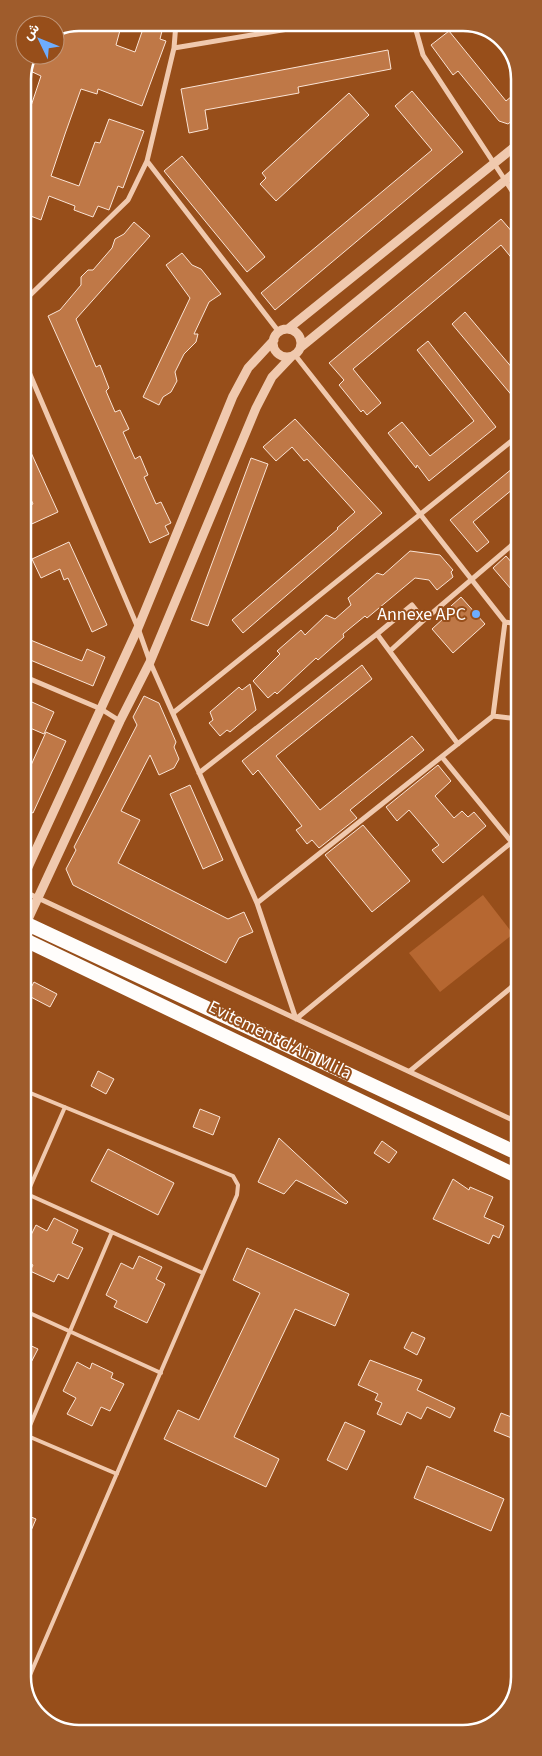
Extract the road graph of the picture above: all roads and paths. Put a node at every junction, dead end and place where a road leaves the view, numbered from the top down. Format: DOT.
graph roads {
  1 [pos="175,31"];
  2 [pos="273,31"];
  3 [pos="416,31"];
  4 [pos="174,48"];
  5 [pos="511,150"];
  6 [pos="147,161"];
  7 [pos="496,163"];
  8 [pos="511,176"];
  9 [pos="506,180"];
  10 [pos="511,188"];
  11 [pos="31,294"];
  12 [pos="280,334"];
  13 [pos="296,353"];
  14 [pos="31,377"];
  15 [pos="511,442"];
  16 [pos="421,515"];
  17 [pos="511,546"];
  18 [pos="472,580"];
  19 [pos="424,620"];
  20 [pos="505,622"];
  21 [pos="511,623"];
  22 [pos="138,628"];
  23 [pos="378,634"];
  24 [pos="390,651"];
  25 [pos="150,662"];
  26 [pos="31,679"];
  27 [pos="101,709"];
  28 [pos="173,713"];
  29 [pos="493,716"];
  30 [pos="511,718"];
  31 [pos="120,721"];
  32 [pos="458,744"];
  33 [pos="442,757"];
  34 [pos="199,773"];
  35 [pos="511,841"];
  36 [pos="511,843"];
  37 [pos="31,861"];
  38 [pos="31,894"];
  39 [pos="38,897"];
  40 [pos="257,904"];
  41 [pos="31,912"];
  42 [pos="31,929"];
  43 [pos="31,943"];
  44 [pos="511,988"];
  45 [pos="296,1019"];
  46 [pos="410,1071"];
  47 [pos="31,1093"];
  48 [pos="65,1107"];
  49 [pos="511,1119"];
  50 [pos="511,1150"];
  51 [pos="511,1173"];
  52 [pos="31,1185"];
  53 [pos="31,1196"];
  54 [pos="112,1232"];
  55 [pos="204,1273"];
  56 [pos="31,1314"];
  57 [pos="70,1332"];
  58 [pos="161,1372"];
  59 [pos="31,1420"];
  60 [pos="31,1437"];
  61 [pos="117,1474"];
  62 [pos="31,1673"];
  1 -- 4 [label="street"];
  2 -- 4 [label="street"];
  3 -- 7 [label="street"];
  4 -- 6 [label="street"];
  5 -- 7 [label="street"];
  6 -- 11 [label="street"];
  6 -- 12 [label="street"];
  7 -- 9 [label="street"];
  7 -- 12 [label="street"];
  8 -- 9 [label="street"];
  9 -- 10 [label="street"];
  9 -- 13 [label="street"];
  12 -- 13 [label="street"];
  12 -- 13 [label="street"];
  12 -- 22 [label="street"];
  13 -- 16 [label="street"];
  13 -- 25 [label="street"];
  14 -- 22 [label="street"];
  15 -- 16 [label="street"];
  16 -- 18 [label="street"];
  16 -- 28 [label="street"];
  17 -- 18 [label="street"];
  18 -- 19 [label="street"];
  18 -- 20 [label="street"];
  19 -- 23 [label="street"];
  19 -- 24 [label="street"];
  20 -- 21 [label="street"];
  20 -- 29 [label="street"];
  22 -- 25 [label="street"];
  22 -- 27 [label="street"];
  23 -- 24 [label="street"];
  23 -- 34 [label="street"];
  24 -- 32 [label="street"];
  25 -- 28 [label="street"];
  25 -- 31 [label="street"];
  26 -- 27 [label="street"];
  27 -- 31 [label="street"];
  27 -- 37 [label="street"];
  28 -- 34 [label="street"];
  29 -- 30 [label="street"];
  29 -- 32 [label="street"];
  31 -- 39 [label="street"];
  32 -- 33 [label="street"];
  33 -- 35 [label="street"];
  33 -- 40 [label="street"];
  34 -- 40 [label="street"];
  36 -- 45 [label="street"];
  38 -- 39 [label="street"];
  39 -- 41 [label="street"];
  39 -- 45 [label="street"];
  40 -- 45 [label="street"];
  42 -- 50 [label="highway, Evitement d'Ain Mlila"];
  43 -- 51 [label="highway, Evitement d'Ain Mlila"];
  44 -- 46 [label="street"];
  45 -- 46 [label="street"];
  46 -- 49 [label="street"];
  47 -- 48 [label="lane"];
  48 -- 52 [label="lane"];
  48 -- 55 [label="lane"];
  53 -- 54 [label="lane"];
  54 -- 55 [label="lane"];
  54 -- 57 [label="lane"];
  55 -- 58 [label="lane"];
  56 -- 57 [label="lane"];
  57 -- 58 [label="lane"];
  57 -- 59 [label="lane"];
  58 -- 61 [label="lane"];
  60 -- 61 [label="lane"];
  61 -- 62 [label="lane"];
}
